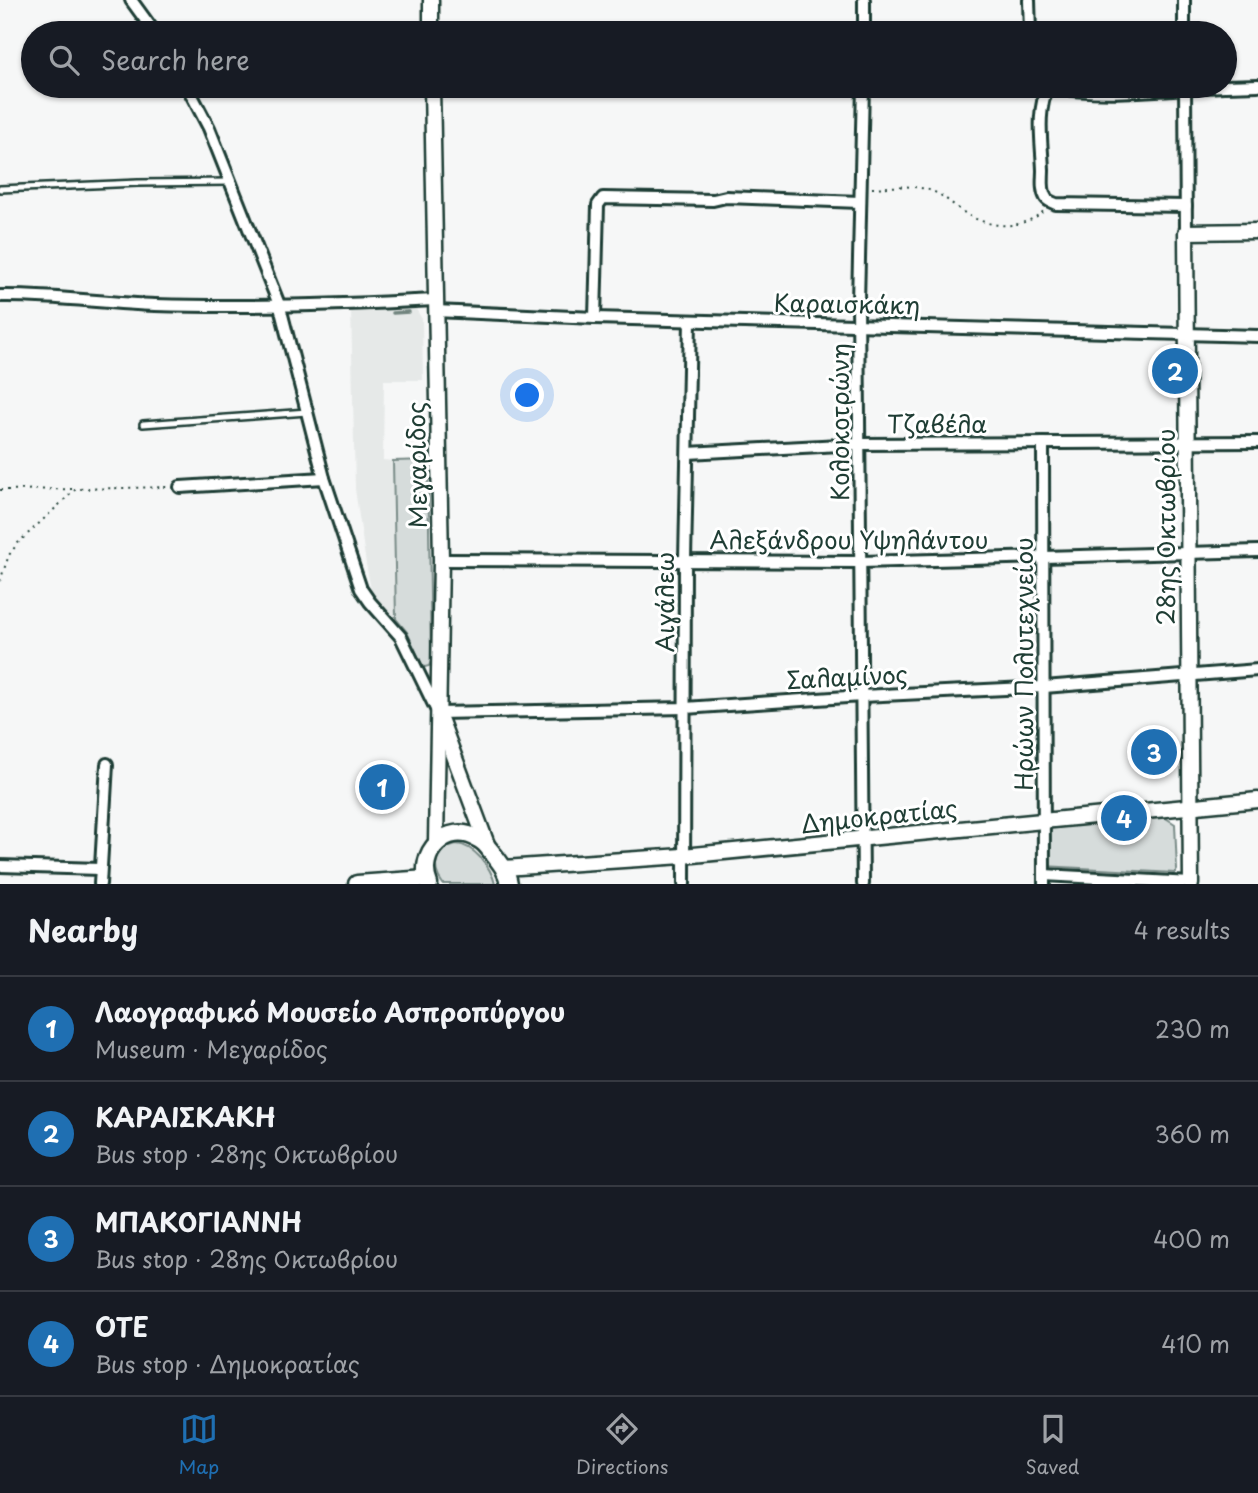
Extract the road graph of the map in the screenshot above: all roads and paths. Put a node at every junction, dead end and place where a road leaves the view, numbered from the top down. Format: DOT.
graph roads {
  1 [pos="131,0"];
  2 [pos="430,0"];
  3 [pos="864,0"];
  4 [pos="1029,0"];
  5 [pos="1184,0"];
  6 [pos="147,21"];
  7 [pos="431,21"];
  8 [pos="864,21"];
  9 [pos="1030,21"];
  10 [pos="1184,21"];
  11 [pos="1258,85"];
  12 [pos="1237,86"];
  13 [pos="193,98"];
  14 [pos="432,98"];
  15 [pos="863,98"];
  16 [pos="1044,98"];
  17 [pos="1185,98"];
  18 [pos="231,183"];
  19 [pos="860,188"];
  20 [pos="0,189"];
  21 [pos="860,202"];
  22 [pos="1056,204"];
  23 [pos="1186,206"];
  24 [pos="1258,231"];
  25 [pos="1186,232"];
  26 [pos="0,296"];
  27 [pos="435,306"];
  28 [pos="280,307"];
  29 [pos="595,318"];
  30 [pos="690,321"];
  31 [pos="859,324"];
  32 [pos="1186,333"];
  33 [pos="1258,335"];
  34 [pos="307,412"];
  35 [pos="143,424"];
  36 [pos="1187,440"];
  37 [pos="1258,442"];
  38 [pos="1043,443"];
  39 [pos="860,444"];
  40 [pos="688,453"];
  41 [pos="324,478"];
  42 [pos="180,487"];
  43 [pos="76,489"];
  44 [pos="0,490"];
  45 [pos="1258,551"];
  46 [pos="1188,553"];
  47 [pos="1043,558"];
  48 [pos="684,560"];
  49 [pos="440,561"];
  50 [pos="861,562"];
  51 [pos="0,581"];
  52 [pos="1258,670"];
  53 [pos="1189,674"];
  54 [pos="1044,687"];
  55 [pos="862,696"];
  56 [pos="685,708"];
  57 [pos="438,713"];
  58 [pos="107,764"];
  59 [pos="1258,800"];
  60 [pos="1190,807"];
  61 [pos="1044,821"];
  62 [pos="863,839"];
  63 [pos="436,842"];
  64 [pos="488,847"];
  65 [pos="683,856"];
  66 [pos="0,866"];
  67 [pos="100,869"];
  68 [pos="507,876"];
  69 [pos="1044,880"];
  70 [pos="428,881"];
  71 [pos="100,884"];
  72 [pos="357,884"];
  73 [pos="684,884"];
  74 [pos="863,884"];
  75 [pos="1191,884"];
  76 [pos="1200,884"];
  1 -- 6 [label="street"];
  2 -- 7 [label="street"];
  3 -- 8 [label="street"];
  4 -- 9 [label="street"];
  5 -- 10 [label="street"];
  11 -- 12 [label="street"];
  13 -- 18 [label="street"];
  14 -- 27 [label="street, Μεγαρίδος"];
  15 -- 19 [label="street, Κολοκοτρώνη"];
  16 -- 22 [label="street"];
  17 -- 23 [label="street, 28ης Οκτωβρίου"];
  18 -- 20 [label="lane"];
  18 -- 28 [label="street"];
  19 -- 21 [label="street, Κολοκοτρώνη"];
  19 -- 22 [label="path"];
  21 -- 29 [label="street"];
  21 -- 31 [label="street, Κολοκοτρώνη"];
  22 -- 23 [label="street"];
  23 -- 25 [label="street, 28ης Οκτωβρίου"];
  24 -- 25 [label="street"];
  25 -- 32 [label="street, 28ης Οκτωβρίου"];
  26 -- 28 [label="street, Καραισκάκη"];
  27 -- 28 [label="street, Καραισκάκη"];
  27 -- 29 [label="street, Καραισκάκη"];
  27 -- 49 [label="street, Μεγαρίδος"];
  28 -- 34 [label="street"];
  29 -- 30 [label="street, Καραισκάκη"];
  30 -- 31 [label="street, Καραισκάκη"];
  30 -- 40 [label="street, Αιγάλεω"];
  31 -- 32 [label="street, Καραισκάκη"];
  31 -- 39 [label="street, Κολοκοτρώνη"];
  32 -- 33 [label="street, Καραισκάκη"];
  32 -- 36 [label="street, 28ης Οκτωβρίου"];
  34 -- 35 [label="lane"];
  34 -- 41 [label="street"];
  36 -- 37 [label="street, Τζαβέλα"];
  36 -- 38 [label="street, Τζαβέλα"];
  36 -- 46 [label="street, 28ης Οκτωβρίου"];
  38 -- 39 [label="street, Τζαβέλα"];
  38 -- 47 [label="street, Ηρώων Πολυτεχνείου"];
  39 -- 40 [label="street, Τζαβέλα"];
  39 -- 50 [label="street, Κολοκοτρώνη"];
  40 -- 48 [label="street, Αιγάλεω"];
  41 -- 42 [label="street"];
  41 -- 57 [label="street"];
  42 -- 43 [label="path"];
  43 -- 44 [label="path"];
  43 -- 51 [label="path"];
  45 -- 46 [label="street, Αλεξάνδρου Υψηλάντου"];
  46 -- 47 [label="street, Αλεξάνδρου Υψηλάντου"];
  46 -- 53 [label="street, 28ης Οκτωβρίου"];
  47 -- 50 [label="street, Αλεξάνδρου Υψηλάντου"];
  47 -- 54 [label="street, Ηρώων Πολυτεχνείου"];
  48 -- 49 [label="street, Αλεξάνδρου Υψηλάντου"];
  48 -- 50 [label="street, Αλεξάνδρου Υψηλάντου"];
  48 -- 56 [label="street, Αιγάλεω"];
  49 -- 57 [label="street, Μεγαρίδος"];
  50 -- 55 [label="street, Κολοκοτρώνη"];
  52 -- 53 [label="street, Σαλαμίνος"];
  53 -- 54 [label="street, Σαλαμίνος"];
  53 -- 60 [label="street, 28ης Οκτωβρίου"];
  54 -- 55 [label="street, Σαλαμίνος"];
  54 -- 61 [label="street, Ηρώων Πολυτεχνείου"];
  55 -- 56 [label="street, Σαλαμίνος"];
  55 -- 62 [label="street, Κολοκοτρώνη"];
  56 -- 57 [label="street, Σαλαμίνος"];
  56 -- 65 [label="street, Αιγάλεω"];
  57 -- 63 [label="street, Μεγαρίδος"];
  57 -- 64 [label="street"];
  58 -- 67 [label="street"];
  59 -- 60 [label="street, Δημοκρατίας"];
  60 -- 61 [label="street, Δημοκρατίας"];
  60 -- 75 [label="street, 28ης Οκτωβρίου"];
  61 -- 62 [label="street, Δημοκρατίας"];
  61 -- 69 [label="street, Ηρώων Πολυτεχνείου"];
  62 -- 65 [label="street, Δημοκρατίας"];
  62 -- 74 [label="street, Κολοκοτρώνη"];
  63 -- 64 [label="main road"];
  63 -- 70 [label="main road"];
  64 -- 68 [label="main road"];
  65 -- 68 [label="street, Δημοκρατίας"];
  65 -- 73 [label="street, Αιγάλεω"];
  66 -- 67 [label="street"];
  67 -- 71 [label="street"];
  69 -- 75 [label="street"];
  70 -- 72 [label="main road"];
  75 -- 76 [label="street"];
}
